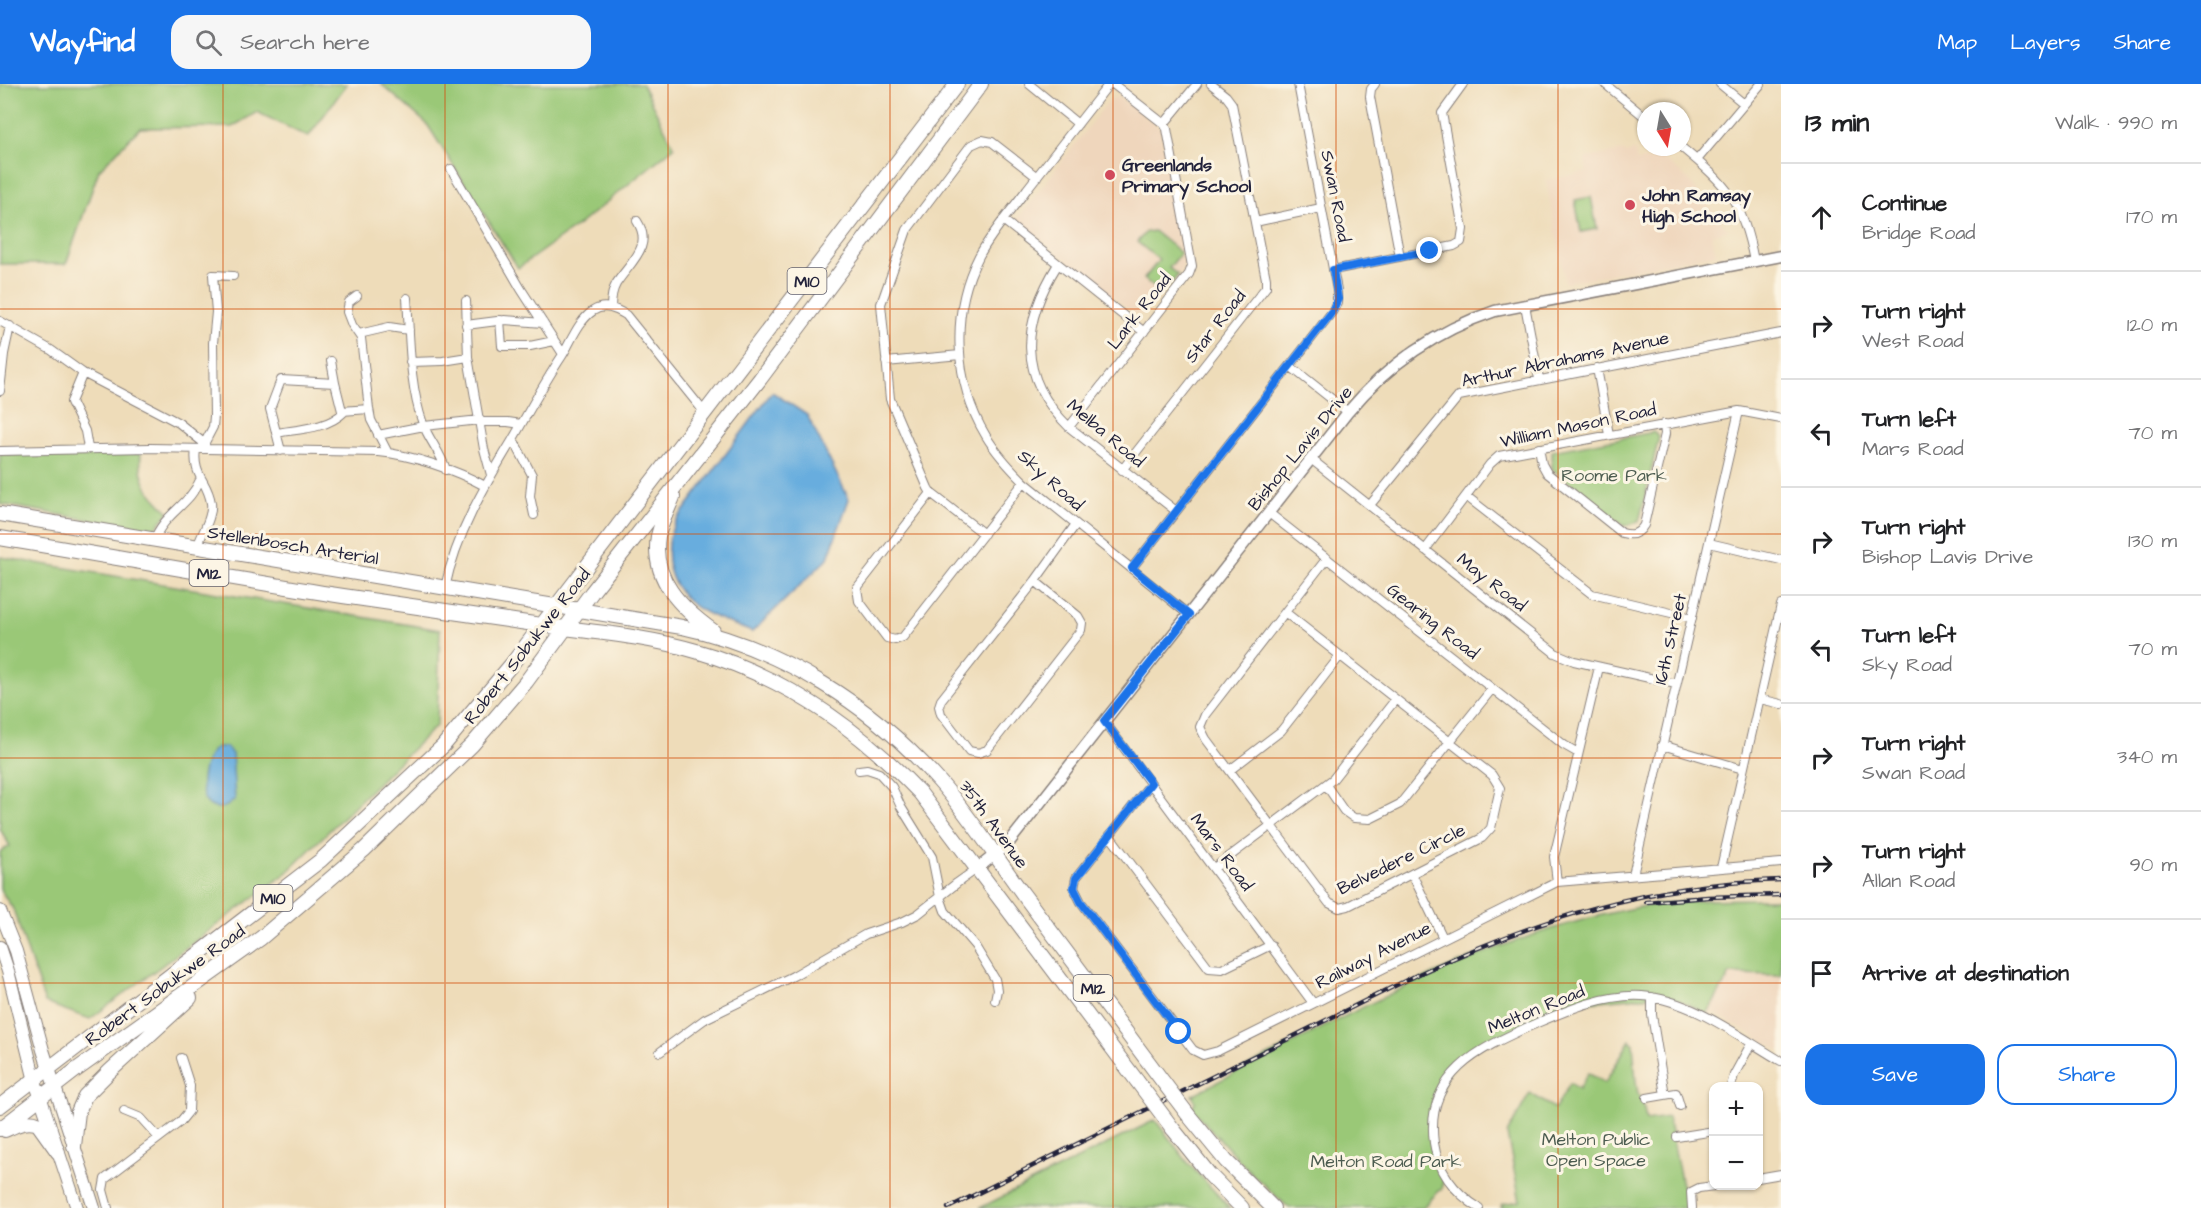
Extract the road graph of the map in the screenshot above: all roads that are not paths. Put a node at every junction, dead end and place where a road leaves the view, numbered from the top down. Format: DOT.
graph roads {
  1 [pos="957,84"];
  2 [pos="981,84"];
  3 [pos="1029,84"];
  4 [pos="1111,84"];
  5 [pos="1197,84"];
  6 [pos="1212,84"];
  7 [pos="1298,84"];
  8 [pos="1375,84"];
  9 [pos="1463,84"];
  10 [pos="1605,84"];
  11 [pos="1720,84"];
  12 [pos="1761,84"];
  13 [pos="1743,104"];
  14 [pos="1637,111"];
  15 [pos="1078,124"];
  16 [pos="1164,124"];
  17 [pos="1691,155"];
  18 [pos="1697,160"];
  19 [pos="451,169"];
  20 [pos="1037,177"];
  21 [pos="1321,208"];
  22 [pos="637,220"];
  23 [pos="1004,220"];
  24 [pos="1255,222"];
  25 [pos="1781,256"];
  26 [pos="1400,257"];
  27 [pos="1754,261"];
  28 [pos="1058,264"];
  29 [pos="1333,270"];
  30 [pos="233,276"];
  31 [pos="357,296"];
  32 [pos="407,298"];
  33 [pos="466,301"];
  34 [pos="1525,305"];
  35 [pos="611,308"];
  36 [pos="500,320"];
  37 [pos="0,321"];
  38 [pos="543,323"];
  39 [pos="466,325"];
  40 [pos="10,326"];
  41 [pos="409,330"];
  42 [pos="1144,332"];
  43 [pos="1781,333"];
  44 [pos="359,334"];
  45 [pos="554,341"];
  46 [pos="563,354"];
  47 [pos="960,356"];
  48 [pos="468,357"];
  49 [pos="331,361"];
  50 [pos="410,362"];
  51 [pos="886,362"];
  52 [pos="1290,366"];
  53 [pos="1597,368"];
  54 [pos="83,373"];
  55 [pos="1539,379"];
  56 [pos="335,383"];
  57 [pos="0,392"];
  58 [pos="369,409"];
  59 [pos="1739,411"];
  60 [pos="344,412"];
  61 [pos="1348,412"];
  62 [pos="705,413"];
  63 [pos="1781,419"];
  64 [pos="480,421"];
  65 [pos="521,424"];
  66 [pos="1664,424"];
  67 [pos="424,426"];
  68 [pos="1068,427"];
  69 [pos="276,433"];
  70 [pos="378,435"];
  71 [pos="1609,435"];
  72 [pos="513,439"];
  73 [pos="201,447"];
  74 [pos="88,448"];
  75 [pos="1539,448"];
  76 [pos="0,451"];
  77 [pos="281,451"];
  78 [pos="388,453"];
  79 [pos="1311,459"];
  80 [pos="446,470"];
  81 [pos="1122,470"];
  82 [pos="491,475"];
  83 [pos="200,480"];
  84 [pos="680,481"];
  85 [pos="1024,482"];
  86 [pos="485,486"];
  87 [pos="931,493"];
  88 [pos="1466,496"];
  89 [pos="1370,505"];
  90 [pos="1176,511"];
  91 [pos="1269,513"];
  92 [pos="0,514"];
  93 [pos="534,515"];
  94 [pos="1076,524"];
  95 [pos="984,534"];
  96 [pos="0,538"];
  97 [pos="154,541"];
  98 [pos="1709,543"];
  99 [pos="197,548"];
  100 [pos="1425,550"];
  101 [pos="1327,558"];
  102 [pos="1781,560"];
  103 [pos="1132,568"];
  104 [pos="1035,581"];
  105 [pos="445,588"];
  106 [pos="1781,605"];
  107 [pos="556,607"];
  108 [pos="580,610"];
  109 [pos="1286,612"];
  110 [pos="1189,615"];
  111 [pos="1692,618"];
  112 [pos="542,625"];
  113 [pos="567,628"];
  114 [pos="720,636"];
  115 [pos="1340,656"];
  116 [pos="1599,667"];
  117 [pos="1676,684"];
  118 [pos="1492,689"];
  119 [pos="1760,699"];
  120 [pos="1395,700"];
  121 [pos="1781,704"];
  122 [pos="1104,721"];
  123 [pos="1451,743"];
  124 [pos="1662,745"];
  125 [pos="1578,753"];
  126 [pos="1743,769"];
  127 [pos="859,770"];
  128 [pos="1230,770"];
  129 [pos="1151,783"];
  130 [pos="1326,785"];
  131 [pos="1270,824"];
  132 [pos="1110,836"];
  133 [pos="994,856"];
  134 [pos="1781,863"];
  135 [pos="978,868"];
  136 [pos="1214,868"];
  137 [pos="1721,868"];
  138 [pos="1412,874"];
  139 [pos="1633,875"];
  140 [pos="1557,882"];
  141 [pos="940,897"];
  142 [pos="0,911"];
  143 [pos="1443,938"];
  144 [pos="1271,945"];
  145 [pos="0,946"];
  146 [pos="239,954"];
  147 [pos="1652,997"];
  148 [pos="995,1000"];
  149 [pos="1313,1003"];
  150 [pos="1751,1044"];
  151 [pos="660,1052"];
  152 [pos="181,1058"];
  153 [pos="1781,1061"];
  154 [pos="50,1070"];
  155 [pos="35,1081"];
  156 [pos="1732,1082"];
  157 [pos="55,1087"];
  158 [pos="1665,1095"];
  159 [pos="40,1098"];
  160 [pos="1647,1098"];
  161 [pos="0,1106"];
  162 [pos="1680,1106"];
  163 [pos="124,1111"];
  164 [pos="0,1131"];
  165 [pos="1709,1132"];
  166 [pos="1677,1137"];
  167 [pos="159,1138"];
  168 [pos="74,1146"];
  169 [pos="58,1152"];
  170 [pos="1781,1174"];
  171 [pos="1763,1177"];
  172 [pos="1709,1186"];
  173 [pos="77,1208"];
  174 [pos="94,1208"];
  175 [pos="108,1208"];
  176 [pos="1242,1208"];
  177 [pos="1273,1208"];
  178 [pos="1479,1208"];
  179 [pos="1692,1208"];
  1 -- 62 [label="main road, Robert Sobukwe Road / M10"];
  2 -- 84 [label="main road, Robert Sobukwe Road / M10"];
  3 -- 15 [label="street"];
  4 -- 15 [label="street, Sky Road"];
  4 -- 16 [label="street"];
  5 -- 16 [label="street"];
  6 -- 24 [label="street, Star Road"];
  7 -- 21 [label="street, Swan Road"];
  8 -- 26 [label="street"];
  9 -- 26 [label="street"];
  10 -- 14 [label="street"];
  11 -- 13 [label="street"];
  12 -- 13 [label="street"];
  13 -- 18 [label="street"];
  15 -- 20 [label="street, Sky Road"];
  16 -- 42 [label="street, Lark Road"];
  17 -- 18 [label="street"];
  18 -- 27 [label="street"];
  19 -- 38 [label="street"];
  20 -- 23 [label="street, Sky Road"];
  20 -- 51 [label="street"];
  21 -- 24 [label="street"];
  21 -- 29 [label="street, Swan Road"];
  22 -- 35 [label="street"];
  23 -- 28 [label="street"];
  23 -- 47 [label="street, Sky Road"];
  24 -- 81 [label="street, Star Road"];
  25 -- 27 [label="street, Bishop Lavis Drive"];
  26 -- 29 [label="street"];
  27 -- 34 [label="street, Bishop Lavis Drive"];
  28 -- 42 [label="street"];
  28 -- 68 [label="street, Melba Road"];
  29 -- 52 [label="street, Swan Road"];
  30 -- 73 [label="street"];
  31 -- 44 [label="street"];
  32 -- 41 [label="street"];
  33 -- 39 [label="street"];
  34 -- 55 [label="street"];
  34 -- 61 [label="street, Bishop Lavis Drive"];
  35 -- 46 [label="street"];
  35 -- 62 [label="street"];
  36 -- 38 [label="street"];
  36 -- 39 [label="street"];
  36 -- 45 [label="street"];
  37 -- 40 [label="street"];
  38 -- 45 [label="street"];
  39 -- 48 [label="street"];
  40 -- 54 [label="street"];
  40 -- 57 [label="street"];
  41 -- 44 [label="street"];
  41 -- 50 [label="street"];
  42 -- 68 [label="street, Lark Road"];
  43 -- 53 [label="street, Arthur Abrahams Avenue"];
  44 -- 58 [label="street"];
  45 -- 46 [label="street"];
  46 -- 65 [label="street"];
  47 -- 51 [label="street"];
  47 -- 85 [label="street, Sky Road"];
  48 -- 50 [label="street"];
  48 -- 64 [label="street"];
  49 -- 56 [label="street"];
  50 -- 67 [label="street"];
  51 -- 87 [label="street"];
  52 -- 61 [label="street"];
  52 -- 90 [label="street, Swan Road"];
  53 -- 55 [label="street, Arthur Abrahams Avenue"];
  53 -- 71 [label="street"];
  54 -- 73 [label="street"];
  54 -- 74 [label="street"];
  55 -- 89 [label="street, Arthur Abrahams Avenue"];
  56 -- 60 [label="street"];
  56 -- 69 [label="street"];
  58 -- 60 [label="street"];
  58 -- 70 [label="street"];
  59 -- 63 [label="street, William Mason Road"];
  59 -- 66 [label="street, William Mason Road"];
  59 -- 98 [label="street, 16th Street"];
  60 -- 69 [label="street"];
  61 -- 79 [label="street, Bishop Lavis Drive"];
  62 -- 107 [label="main road, Robert Sobukwe Road / M10"];
  64 -- 65 [label="street"];
  64 -- 67 [label="street"];
  64 -- 82 [label="street"];
  65 -- 72 [label="street"];
  66 -- 71 [label="street, William Mason Road"];
  66 -- 75 [label="street"];
  67 -- 70 [label="street"];
  67 -- 80 [label="street"];
  68 -- 81 [label="street, Melba Road"];
  69 -- 77 [label="street"];
  70 -- 78 [label="street"];
  71 -- 75 [label="street, William Mason Road"];
  72 -- 82 [label="street"];
  72 -- 93 [label="street"];
  73 -- 74 [label="street"];
  73 -- 77 [label="street"];
  73 -- 83 [label="street"];
  74 -- 76 [label="street"];
  75 -- 88 [label="street, William Mason Road"];
  77 -- 78 [label="street"];
  78 -- 80 [label="street"];
  79 -- 89 [label="street, May Road"];
  79 -- 91 [label="street, Bishop Lavis Drive"];
  80 -- 86 [label="street"];
  81 -- 90 [label="street, Melba Road"];
  82 -- 86 [label="street"];
  83 -- 97 [label="street"];
  83 -- 99 [label="street"];
  84 -- 108 [label="main road, Robert Sobukwe Road / M10"];
  84 -- 114 [label="main road"];
  85 -- 94 [label="street, Sky Road"];
  85 -- 95 [label="street"];
  86 -- 105 [label="street"];
  87 -- 95 [label="street"];
  87 -- 95 [label="street"];
  88 -- 100 [label="street, William Mason Road"];
  88 -- 111 [label="street"];
  89 -- 100 [label="street, May Road"];
  90 -- 103 [label="street, Swan Road"];
  91 -- 101 [label="street, Gearing Road"];
  91 -- 110 [label="street, Bishop Lavis Drive"];
  92 -- 97 [label="main road, Stellenbosch Arterial / M12"];
  94 -- 103 [label="street, Sky Road"];
  94 -- 104 [label="street"];
  96 -- 112 [label="main road, M12"];
  97 -- 99 [label="main road, Stellenbosch Arterial / M12"];
  98 -- 102 [label="street"];
  98 -- 111 [label="street, 16th Street"];
  99 -- 105 [label="main road, Stellenbosch Arterial / M12"];
  100 -- 116 [label="street, May Road"];
  101 -- 109 [label="street, Belvedere Circle"];
  101 -- 118 [label="street, Gearing Road"];
  103 -- 110 [label="street, Sky Road"];
  104 -- 104 [label="street"];
  105 -- 107 [label="main road, Stellenbosch Arterial / M12"];
  106 -- 119 [label="street"];
  107 -- 108 [label="main road, Stellenbosch Arterial / M12"];
  107 -- 112 [label="main road, Robert Sobukwe Road / M10"];
  108 -- 113 [label="main road, Robert Sobukwe Road / M10"];
  108 -- 114 [label="main road, 35th Avenue / M12"];
  109 -- 115 [label="street, Belvedere Circle"];
  109 -- 128 [label="street, Belvedere Circle"];
  110 -- 122 [label="street, Bishop Lavis Drive"];
  111 -- 117 [label="street, 16th Street"];
  112 -- 113 [label="main road, M12"];
  112 -- 154 [label="main road, Robert Sobukwe Road / M10"];
  113 -- 135 [label="main road, M12"];
  113 -- 146 [label="main road, Robert Sobukwe Road / M10"];
  114 -- 133 [label="main road, 35th Avenue / M12"];
  115 -- 120 [label="street, Belvedere Circle"];
  115 -- 128 [label="street"];
  116 -- 117 [label="street, May Road"];
  116 -- 125 [label="street"];
  117 -- 124 [label="street, 16th Street"];
  118 -- 123 [label="street"];
  118 -- 125 [label="street, Gearing Road"];
  119 -- 121 [label="street"];
  119 -- 126 [label="street"];
  120 -- 123 [label="street, Belvedere Circle"];
  120 -- 130 [label="street"];
  122 -- 129 [label="street, Mars Road"];
  122 -- 133 [label="street, Bishop Lavis Drive"];
  123 -- 130 [label="street"];
  123 -- 138 [label="street, Belvedere Circle"];
  124 -- 126 [label="street"];
  124 -- 139 [label="street, 16th Street"];
  125 -- 140 [label="street"];
  126 -- 137 [label="street"];
  127 -- 141 [label="street"];
  128 -- 131 [label="street, Belvedere Circle"];
  129 -- 132 [label="street"];
  129 -- 136 [label="street, Mars Road"];
  130 -- 131 [label="street"];
  131 -- 136 [label="street"];
  131 -- 138 [label="street, Belvedere Circle"];
  132 -- 144 [label="street"];
  132 -- 149 [label="street, Railway Avenue"];
  133 -- 135 [label="street, Bishop Lavis Drive"];
  133 -- 177 [label="main road, 35th Avenue / M12, bridge"];
  134 -- 137 [label="street"];
  135 -- 141 [label="street"];
  135 -- 176 [label="main road, M12, bridge"];
  136 -- 144 [label="street, Mars Road"];
  137 -- 139 [label="street"];
  138 -- 143 [label="street"];
  139 -- 140 [label="street"];
  140 -- 143 [label="street, Railway Avenue"];
  141 -- 148 [label="street"];
  141 -- 151 [label="street"];
  142 -- 154 [label="main road"];
  143 -- 149 [label="street, Railway Avenue"];
  144 -- 149 [label="street, Mars Road"];
  145 -- 155 [label="main road"];
  146 -- 157 [label="main road, Robert Sobukwe Road / M10"];
  146 -- 168 [label="main road"];
  147 -- 150 [label="street, Melton Road"];
  147 -- 158 [label="street"];
  147 -- 178 [label="street, Melton Road"];
  150 -- 153 [label="street, Melton Road"];
  150 -- 156 [label="street"];
  152 -- 167 [label="street"];
  154 -- 155 [label="main road, Robert Sobukwe Road / M10"];
  154 -- 157 [label="main road"];
  155 -- 159 [label="main road"];
  155 -- 161 [label="main road, Robert Sobukwe Road / M10"];
  157 -- 159 [label="main road, Robert Sobukwe Road / M10"];
  157 -- 168 [label="main road"];
  158 -- 160 [label="street"];
  158 -- 162 [label="street"];
  159 -- 164 [label="main road, Robert Sobukwe Road / M10"];
  159 -- 169 [label="main road"];
  163 -- 167 [label="street"];
  164 -- 169 [label="main road"];
  165 -- 166 [label="street"];
  167 -- 175 [label="street"];
  168 -- 174 [label="main road"];
  169 -- 173 [label="main road"];
  170 -- 171 [label="street"];
  172 -- 179 [label="street"];
}
